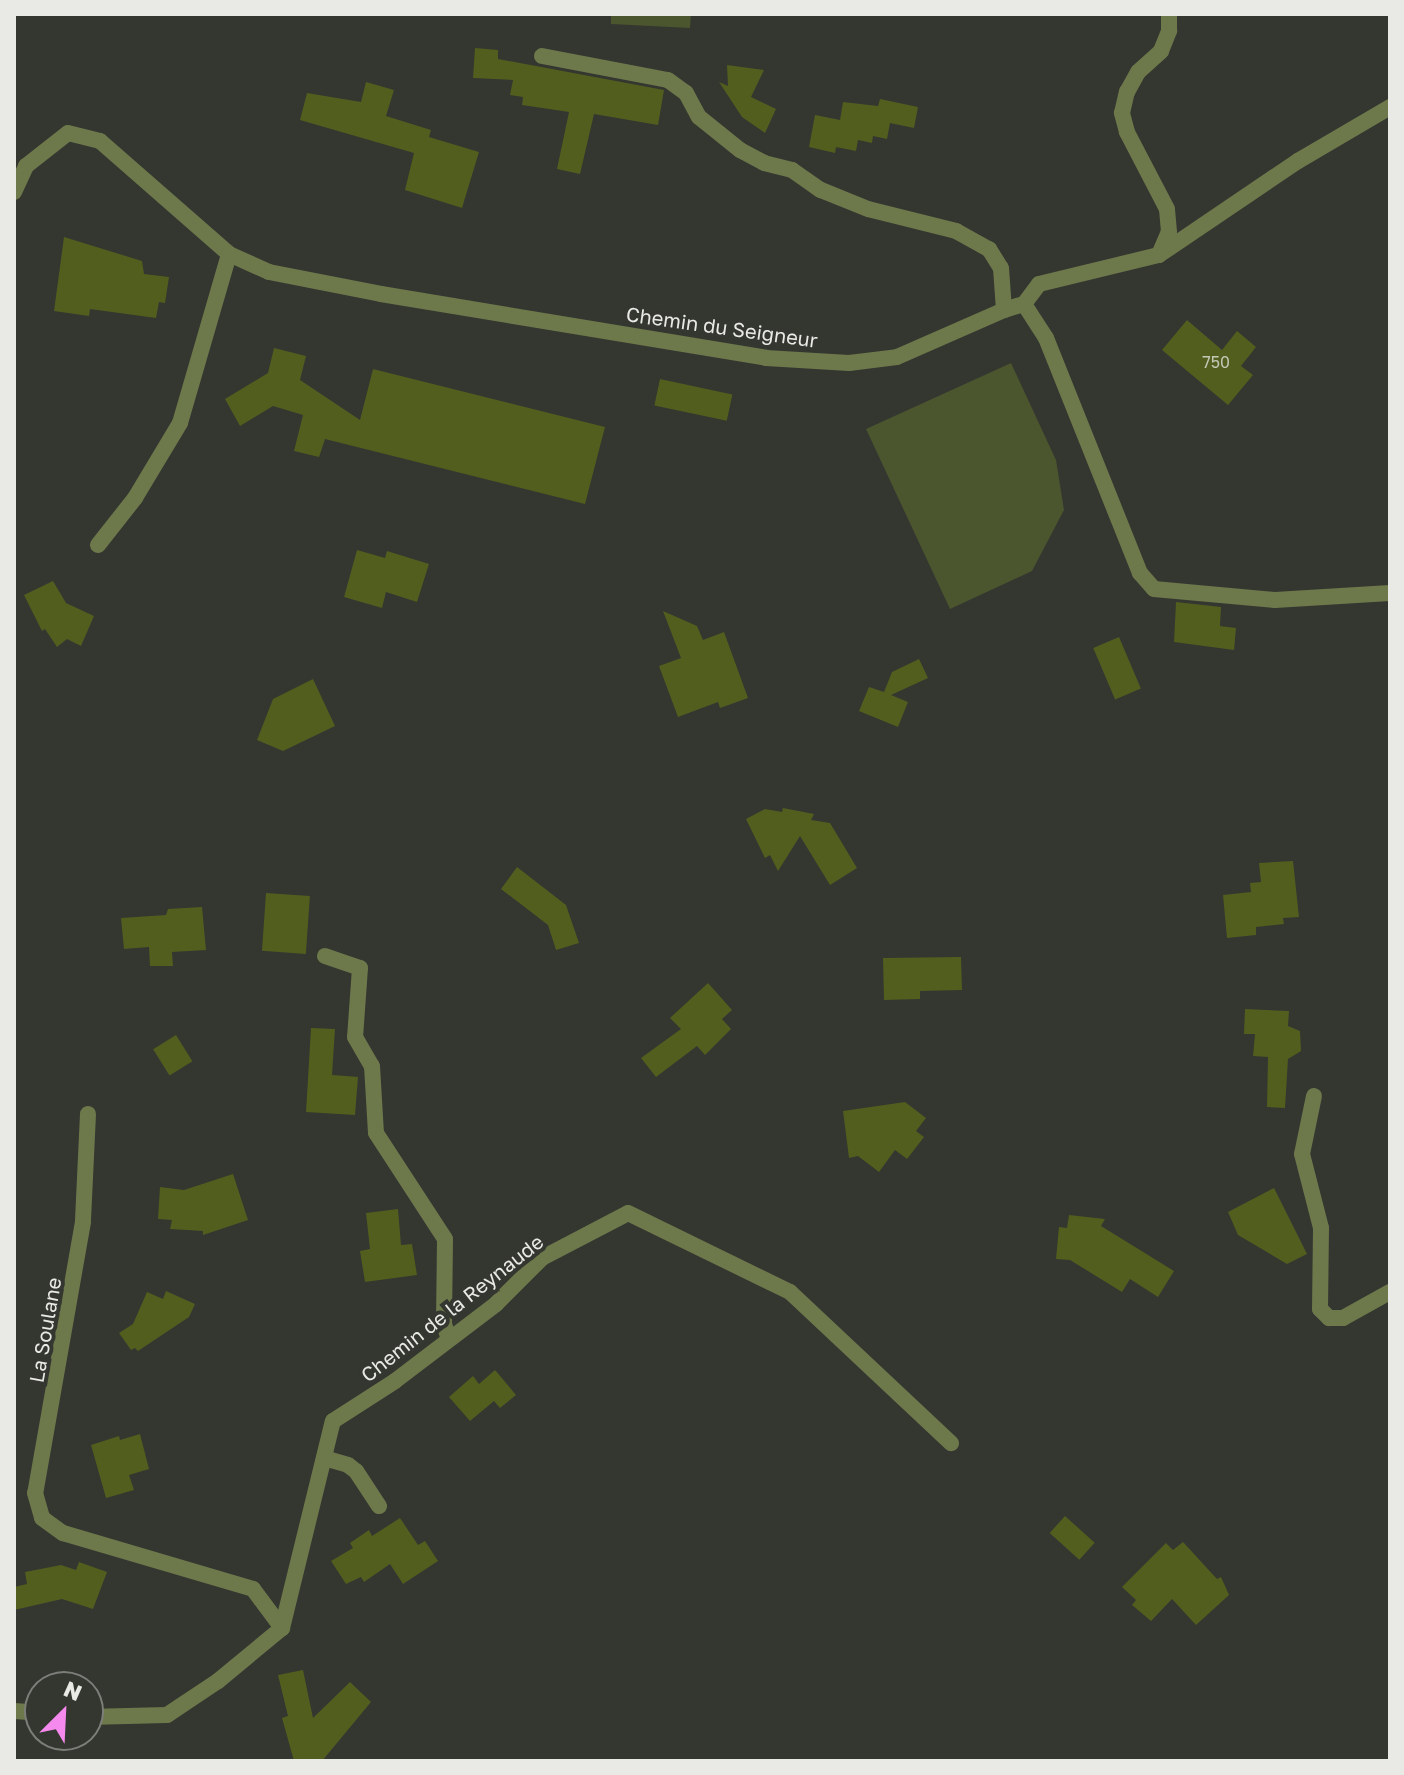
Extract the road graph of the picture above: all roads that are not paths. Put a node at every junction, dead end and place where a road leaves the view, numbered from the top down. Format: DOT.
graph roads {
  1 [pos="1169,14"];
  2 [pos="542,56"];
  3 [pos="1390,107"];
  4 [pos="14,192"];
  5 [pos="229,254"];
  6 [pos="1159,255"];
  7 [pos="1024,304"];
  8 [pos="1004,310"];
  9 [pos="98,545"];
  10 [pos="1390,593"];
  11 [pos="325,956"];
  12 [pos="1314,1096"];
  13 [pos="88,1114"];
  14 [pos="1390,1292"];
  15 [pos="449,1339"];
  16 [pos="951,1443"];
  17 [pos="324,1458"];
  18 [pos="379,1506"];
  19 [pos="282,1628"];
  20 [pos="104,1717"];
  1 -- 6 [label="street"];
  2 -- 8 [label="street"];
  3 -- 6 [label="street, Chemin du Seigneur"];
  4 -- 5 [label="street, Chemin du Seigneur"];
  5 -- 8 [label="street, Chemin du Seigneur"];
  5 -- 9 [label="street"];
  6 -- 7 [label="street, Chemin du Seigneur"];
  7 -- 8 [label="street, Chemin du Seigneur"];
  7 -- 10 [label="street"];
  11 -- 15 [label="street"];
  12 -- 14 [label="street"];
  13 -- 19 [label="street, La Soulane"];
  15 -- 16 [label="street, Chemin de la Reynaude"];
  15 -- 17 [label="street, Chemin de la Reynaude"];
  17 -- 18 [label="street"];
  17 -- 19 [label="street, Chemin de la Reynaude"];
  19 -- 20 [label="street"];
}
